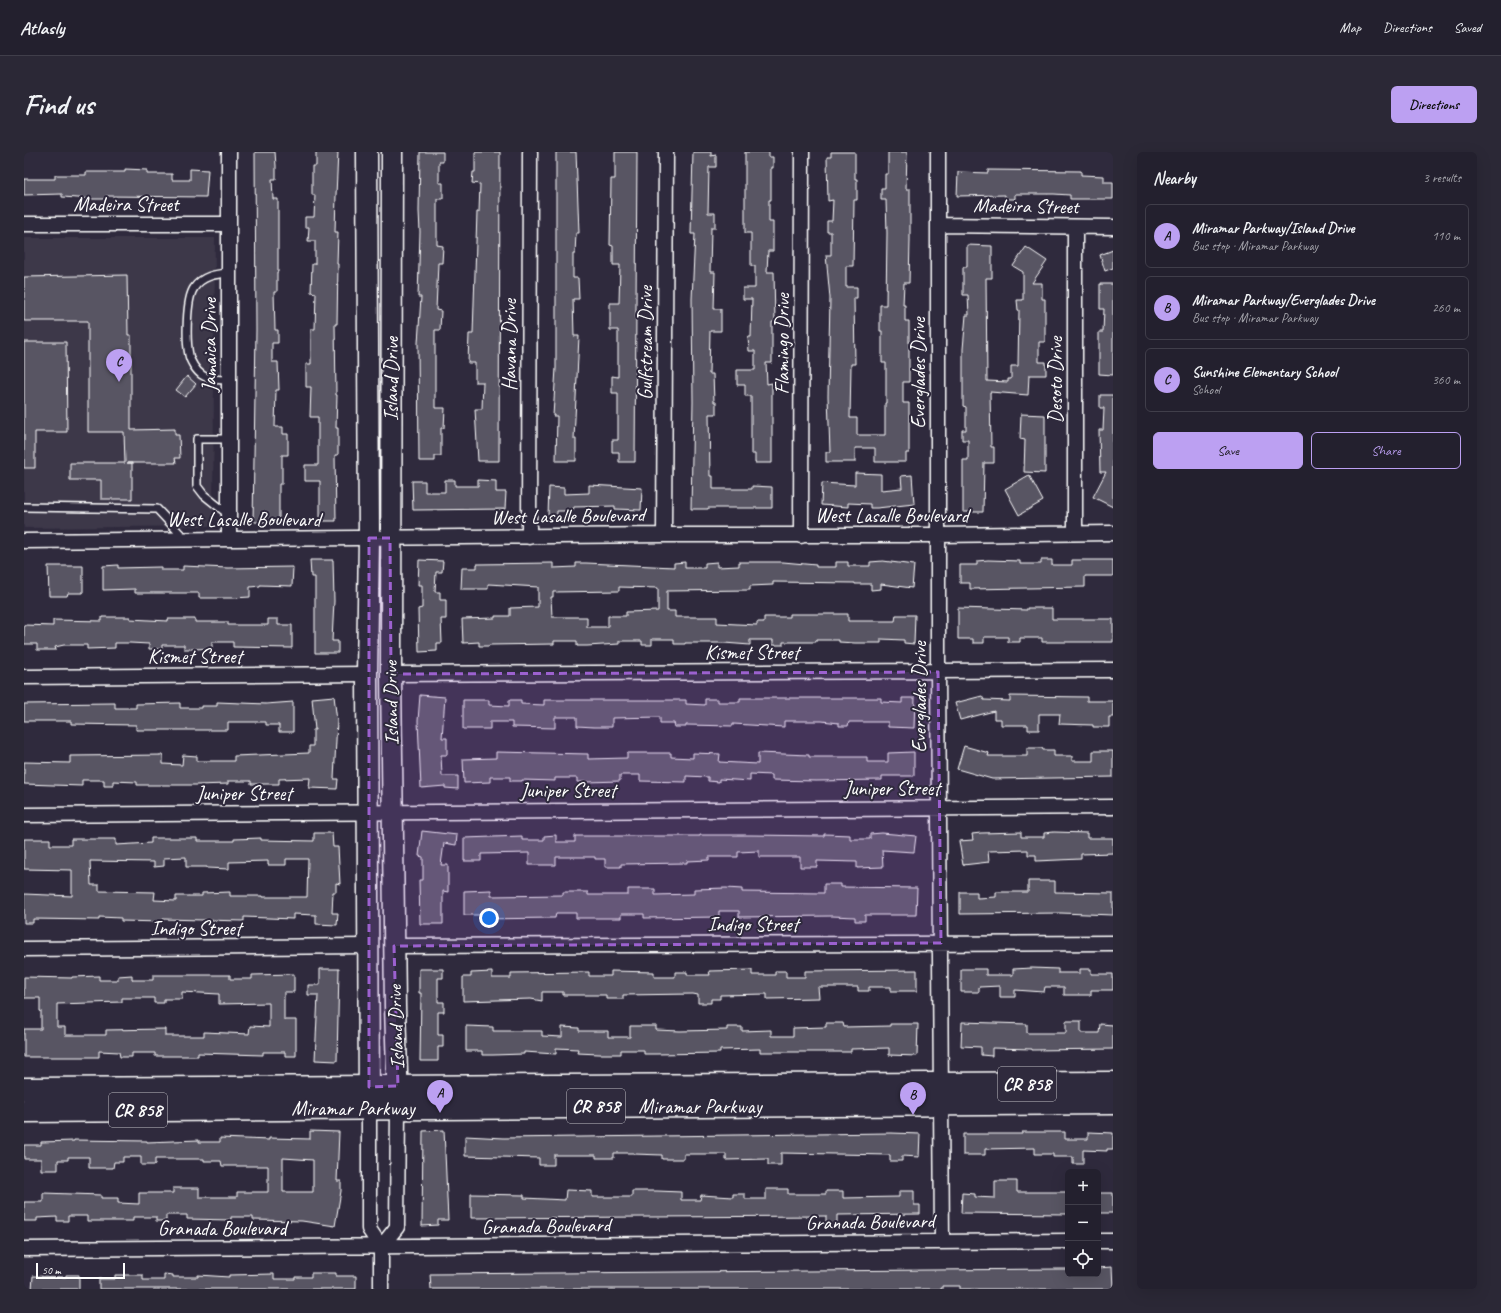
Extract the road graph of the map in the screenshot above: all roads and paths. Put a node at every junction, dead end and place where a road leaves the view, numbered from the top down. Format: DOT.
graph roads {
  1 [pos="229,152"];
  2 [pos="367,152"];
  3 [pos="392,152"];
  4 [pos="530,152"];
  5 [pos="666,152"];
  6 [pos="802,152"];
  7 [pos="938,152"];
  8 [pos="24,224"];
  9 [pos="228,224"];
  10 [pos="938,225"];
  11 [pos="1076,227"];
  12 [pos="1113,227"];
  13 [pos="229,273"];
  14 [pos="229,380"];
  15 [pos="229,439"];
  16 [pos="24,507"];
  17 [pos="229,515"];
  18 [pos="1075,533"];
  19 [pos="1113,533"];
  20 [pos="664,535"];
  21 [pos="938,535"];
  22 [pos="801,536"];
  23 [pos="529,537"];
  24 [pos="368,538"];
  25 [pos="390,538"];
  26 [pos="185,539"];
  27 [pos="229,539"];
  28 [pos="24,541"];
  29 [pos="1113,670"];
  30 [pos="938,672"];
  31 [pos="367,674"];
  32 [pos="391,674"];
  33 [pos="24,677"];
  34 [pos="1113,807"];
  35 [pos="939,808"];
  36 [pos="367,812"];
  37 [pos="392,812"];
  38 [pos="24,815"];
  39 [pos="941,943"];
  40 [pos="1113,943"];
  41 [pos="368,946"];
  42 [pos="394,946"];
  43 [pos="24,949"];
  44 [pos="1113,1083"];
  45 [pos="369,1086"];
  46 [pos="24,1089"];
  47 [pos="941,1095"];
  48 [pos="398,1097"];
  49 [pos="1113,1103"];
  50 [pos="369,1108"];
  51 [pos="24,1111"];
  52 [pos="1065,1241"];
  53 [pos="1101,1241"];
  54 [pos="1113,1241"];
  55 [pos="942,1242"];
  56 [pos="381,1248"];
  57 [pos="24,1250"];
  58 [pos="381,1289"];
  1 -- 9 [label="street, Jamaica Drive"];
  2 -- 24 [label="street, Island Drive"];
  3 -- 25 [label="street, Island Drive"];
  4 -- 23 [label="street, Havana Drive"];
  5 -- 20 [label="street, Gulfstream Drive"];
  6 -- 22 [label="street, Flamingo Drive"];
  7 -- 10 [label="street, Everglades Drive"];
  8 -- 9 [label="street, Madeira Street"];
  9 -- 13 [label="street, Jamaica Drive"];
  10 -- 11 [label="street, Madeira Street"];
  10 -- 21 [label="street, Everglades Drive"];
  11 -- 12 [label="street, Madeira Street"];
  11 -- 18 [label="street, Desoto Drive"];
  13 -- 14 [label="street, Jamaica Drive"];
  13 -- 14 [label="lane"];
  14 -- 15 [label="street, Jamaica Drive"];
  15 -- 17 [label="street, Jamaica Drive"];
  15 -- 17 [label="lane"];
  16 -- 26 [label="lane"];
  17 -- 27 [label="street, Jamaica Drive"];
  18 -- 19 [label="street, West Lasalle Boulevard"];
  18 -- 21 [label="street, West Lasalle Boulevard"];
  20 -- 22 [label="street, West Lasalle Boulevard"];
  20 -- 23 [label="street, West Lasalle Boulevard"];
  21 -- 22 [label="street, West Lasalle Boulevard"];
  21 -- 30 [label="street, Everglades Drive"];
  23 -- 25 [label="street, West Lasalle Boulevard"];
  24 -- 25 [label="street, West Lasalle Boulevard"];
  24 -- 27 [label="street, West Lasalle Boulevard"];
  24 -- 31 [label="street, Island Drive"];
  25 -- 32 [label="street, Island Drive"];
  26 -- 27 [label="street, West Lasalle Boulevard"];
  26 -- 28 [label="street, West Lasalle Boulevard"];
  29 -- 30 [label="street, Kismet Street"];
  30 -- 32 [label="street, Kismet Street"];
  30 -- 35 [label="street, Everglades Drive"];
  31 -- 33 [label="street, Kismet Street"];
  31 -- 36 [label="street, Island Drive"];
  32 -- 37 [label="street, Island Drive"];
  34 -- 35 [label="street, Juniper Street"];
  35 -- 37 [label="street, Juniper Street"];
  35 -- 39 [label="street, Everglades Drive"];
  36 -- 37 [label="street, Juniper Street"];
  36 -- 38 [label="street, Juniper Street"];
  36 -- 41 [label="street, Island Drive"];
  37 -- 42 [label="street, Island Drive"];
  39 -- 40 [label="street, Indigo Street"];
  39 -- 42 [label="street, Indigo Street"];
  39 -- 47 [label="street, Everglades Drive"];
  41 -- 43 [label="street, Indigo Street"];
  41 -- 45 [label="street, Island Drive"];
  42 -- 48 [label="street, Island Drive"];
  44 -- 47 [label="main road, Miramar Parkway / CR 858"];
  45 -- 46 [label="main road, Miramar Parkway / CR 858"];
  45 -- 48 [label="main road, Miramar Parkway / CR 858"];
  45 -- 50 [label="street, Island Drive"];
  47 -- 48 [label="main road, Miramar Parkway / CR 858"];
  47 -- 49 [label="main road, Miramar Parkway / CR 858"];
  47 -- 55 [label="street, Everglades Drive"];
  48 -- 50 [label="main road, Miramar Parkway / CR 858"];
  48 -- 56 [label="street, Island Drive"];
  50 -- 51 [label="main road, Miramar Parkway / CR 858"];
  50 -- 56 [label="street, Island Drive"];
  52 -- 55 [label="street, Granada Boulevard"];
  53 -- 54 [label="street"];
  55 -- 56 [label="street, Granada Boulevard"];
  56 -- 57 [label="street, Granada Boulevard"];
  56 -- 58 [label="street"];
}
